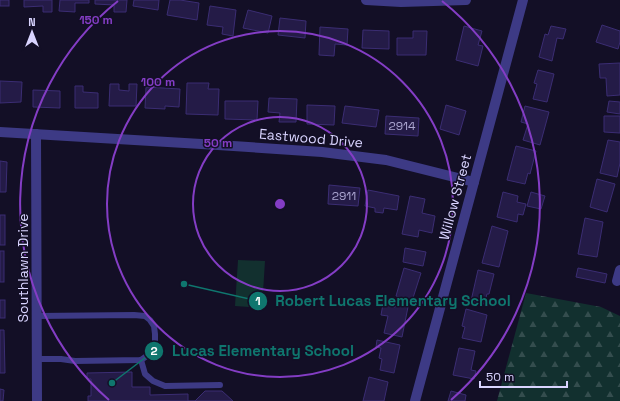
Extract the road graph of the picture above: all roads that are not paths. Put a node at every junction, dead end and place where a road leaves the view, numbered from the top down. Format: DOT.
graph roads {
  1 [pos="366,0"];
  2 [pos="466,0"];
  3 [pos="522,0"];
  4 [pos="0,132"];
  5 [pos="36,134"];
  6 [pos="474,182"];
  7 [pos="620,270"];
  8 [pos="617,281"];
  9 [pos="37,316"];
  10 [pos="37,359"];
  11 [pos="141,360"];
  12 [pos="220,385"];
  13 [pos="37,401"];
  14 [pos="415,401"];
  1 -- 2 [label="street"];
  3 -- 6 [label="street, Willow Street"];
  4 -- 5 [label="street, Eastwood Drive"];
  5 -- 6 [label="street, Eastwood Drive"];
  5 -- 9 [label="street, Southlawn Drive"];
  6 -- 14 [label="street, Willow Street"];
  7 -- 8 [label="street"];
  9 -- 10 [label="street, Southlawn Drive"];
  9 -- 11 [label="lane"];
  10 -- 11 [label="lane"];
  10 -- 13 [label="street, Southlawn Drive"];
  11 -- 12 [label="lane"];
}
